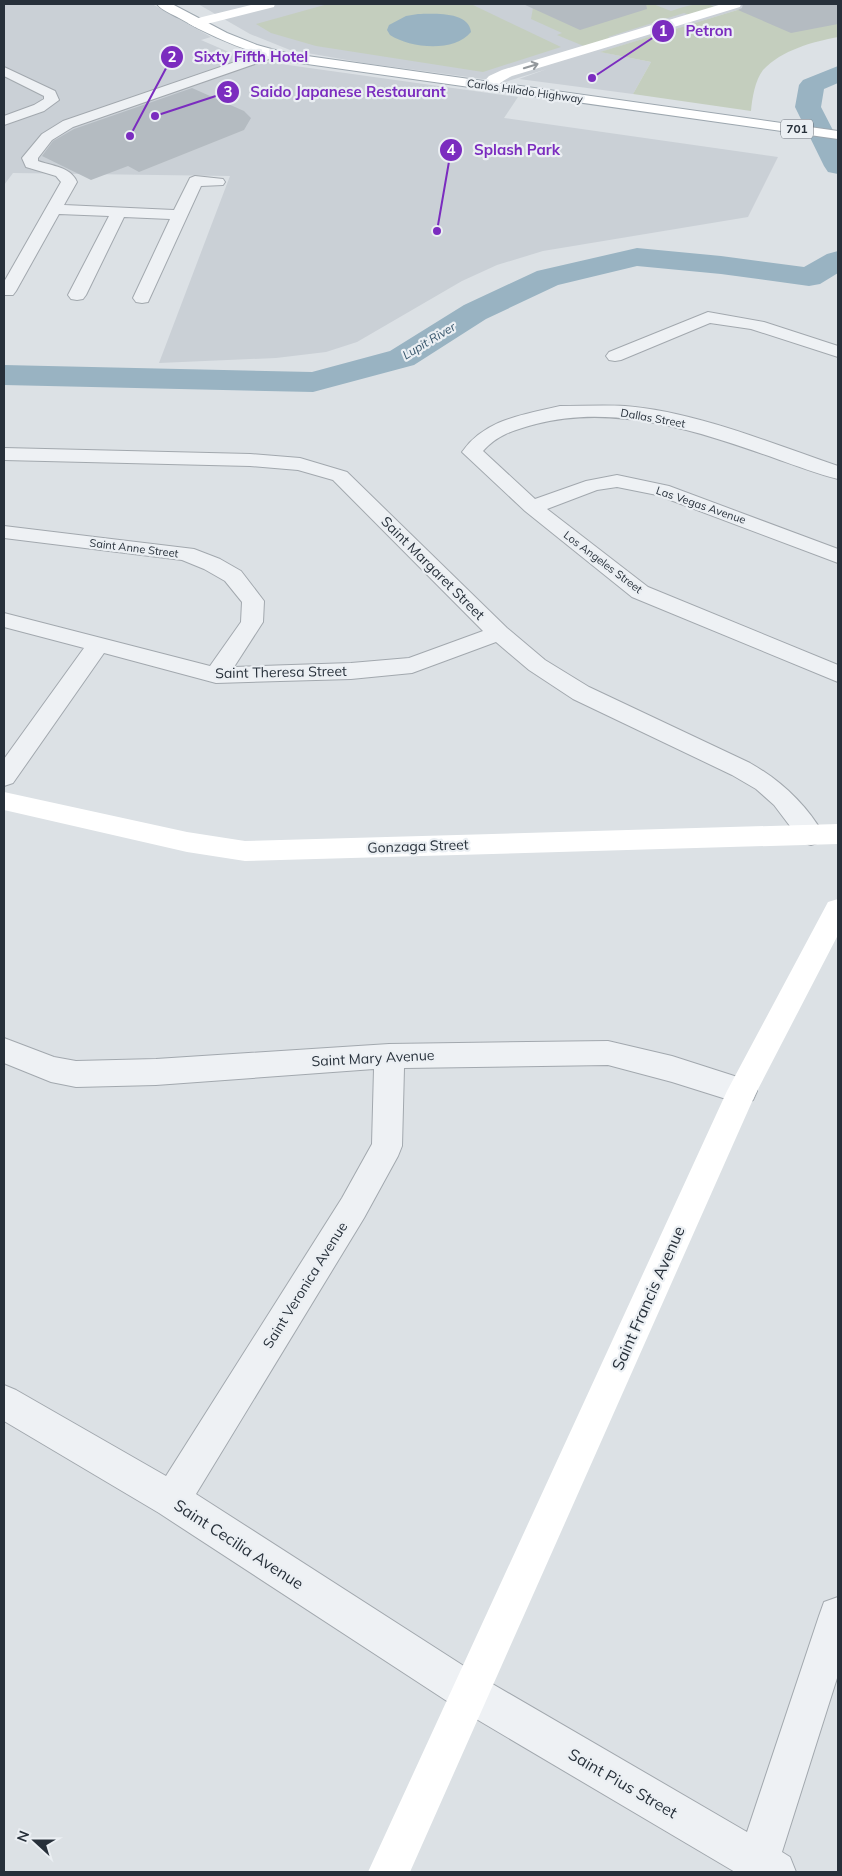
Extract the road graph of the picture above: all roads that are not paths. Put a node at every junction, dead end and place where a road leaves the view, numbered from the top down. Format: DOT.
graph roads {
  1 [pos="162,4"];
  2 [pos="269,4"];
  3 [pos="735,4"];
  4 [pos="195,23"];
  5 [pos="270,54"];
  6 [pos="4,71"];
  7 [pos="487,86"];
  8 [pos="4,121"];
  9 [pos="838,135"];
  10 [pos="217,182"];
  11 [pos="54,209"];
  12 [pos="120,212"];
  13 [pos="180,215"];
  14 [pos="7,291"];
  15 [pos="77,295"];
  16 [pos="142,298"];
  17 [pos="838,352"];
  18 [pos="615,356"];
  19 [pos="472,452"];
  20 [pos="4,454"];
  21 [pos="838,473"];
  22 [pos="532,507"];
  23 [pos="4,532"];
  24 [pos="838,556"];
  25 [pos="4,620"];
  26 [pos="499,633"];
  27 [pos="98,645"];
  28 [pos="838,674"];
  29 [pos="216,675"];
  30 [pos="4,777"];
  31 [pos="4,801"];
  32 [pos="838,834"];
  33 [pos="811,835"];
  34 [pos="838,909"];
  35 [pos="4,1050"];
  36 [pos="389,1056"];
  37 [pos="742,1091"];
  38 [pos="4,1402"];
  39 [pos="172,1500"];
  40 [pos="838,1616"];
  41 [pos="470,1693"];
  42 [pos="766,1867"];
  43 [pos="389,1872"];
  1 -- 4 [label="street, Carlos Hilado Highway / 701"];
  2 -- 4 [label="street"];
  7 -- 3 [label="street, one-way"];
  4 -- 5 [label="street, Carlos Hilado Highway / 701"];
  5 -- 7 [label="street, Carlos Hilado Highway / 701"];
  5 -- 11 [label="street"];
  6 -- 8 [label="street"];
  7 -- 9 [label="street, Carlos Hilado Highway / 701"];
  10 -- 13 [label="street"];
  11 -- 12 [label="street"];
  11 -- 14 [label="street"];
  12 -- 13 [label="street"];
  12 -- 15 [label="street"];
  13 -- 16 [label="street"];
  17 -- 18 [label="street"];
  19 -- 21 [label="street, Dallas Street"];
  19 -- 22 [label="street, Los Angeles Street"];
  20 -- 26 [label="street, Saint Margaret Street"];
  22 -- 24 [label="street, Las Vegas Avenue"];
  22 -- 28 [label="street, Los Angeles Street"];
  23 -- 29 [label="street, Saint Anne Street"];
  25 -- 27 [label="street, Saint Theresa Street"];
  26 -- 29 [label="street, Saint Theresa Street"];
  26 -- 33 [label="street, Saint Margaret Street"];
  27 -- 29 [label="street, Saint Theresa Street"];
  27 -- 30 [label="street"];
  31 -- 33 [label="street, Gonzaga Street"];
  32 -- 33 [label="street, Gonzaga Street"];
  34 -- 37 [label="street, Saint Francis Avenue"];
  35 -- 36 [label="street, Saint Mary Avenue"];
  36 -- 37 [label="street, Saint Mary Avenue"];
  36 -- 39 [label="street, Saint Veronica Avenue"];
  37 -- 41 [label="street, Saint Francis Avenue"];
  38 -- 39 [label="street, Saint Cecilia Avenue"];
  39 -- 41 [label="street, Saint Cecilia Avenue"];
  40 -- 42 [label="street"];
  41 -- 42 [label="street, Saint Pius Street"];
  41 -- 43 [label="street, Saint Francis Avenue"];
}
